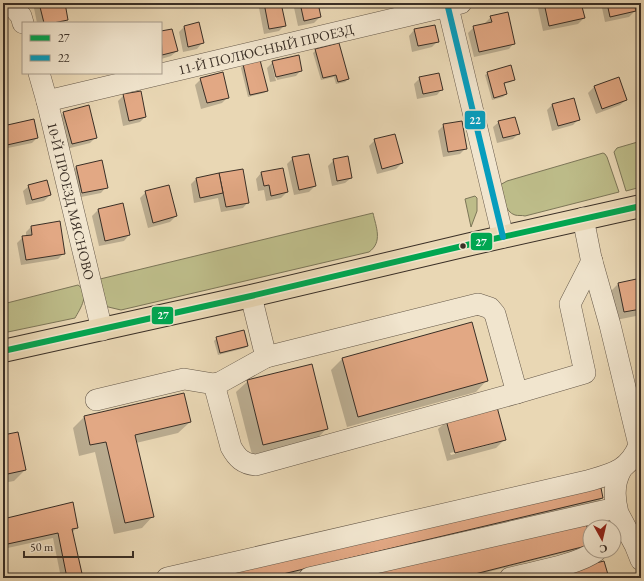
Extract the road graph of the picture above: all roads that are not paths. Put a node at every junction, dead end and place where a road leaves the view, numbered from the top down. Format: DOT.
graph roads {
  1 [pos="10,3"];
  2 [pos="452,4"];
  3 [pos="23,22"];
  4 [pos="162,73"];
  5 [pos="39,74"];
  6 [pos="157,74"];
  7 [pos="47,100"];
  8 [pos="641,206"];
  9 [pos="583,218"];
  10 [pos="503,237"];
  11 [pos="592,261"];
  12 [pos="251,296"];
  13 [pos="102,330"];
  14 [pos="3,351"];
  15 [pos="266,357"];
  16 [pos="214,384"];
  17 [pos="517,394"];
  18 [pos="96,400"];
  19 [pos="640,446"];
  20 [pos="621,470"];
  21 [pos="607,515"];
  22 [pos="582,558"];
  23 [pos="641,560"];
  24 [pos="167,578"];
  25 [pos="309,578"];
  26 [pos="510,578"];
  1 -- 3 [label="street"];
  2 -- 4 [label="street, 11-Й ПОЛЮСНЫЙ ПРОЕЗД"];
  2 -- 10 [label="street"];
  5 -- 7 [label="street, 10-Й ПРОЕЗД МЯСНОВО"];
  6 -- 7 [label="street, 11-Й ПОЛЮСНЫЙ ПРОЕЗД"];
  7 -- 13 [label="street, 10-Й ПРОЕЗД МЯСНОВО"];
  8 -- 9 [label="main road"];
  9 -- 10 [label="main road"];
  9 -- 11 [label="street"];
  10 -- 12 [label="main road"];
  11 -- 17 [label="street"];
  11 -- 19 [label="street"];
  12 -- 13 [label="main road"];
  12 -- 15 [label="street"];
  13 -- 14 [label="main road"];
  15 -- 16 [label="street"];
  15 -- 17 [label="street"];
  16 -- 17 [label="street"];
  16 -- 18 [label="street"];
  19 -- 20 [label="street"];
  20 -- 21 [label="street"];
  20 -- 24 [label="street"];
  21 -- 23 [label="street"];
  21 -- 25 [label="street"];
  22 -- 26 [label="street"];
}
